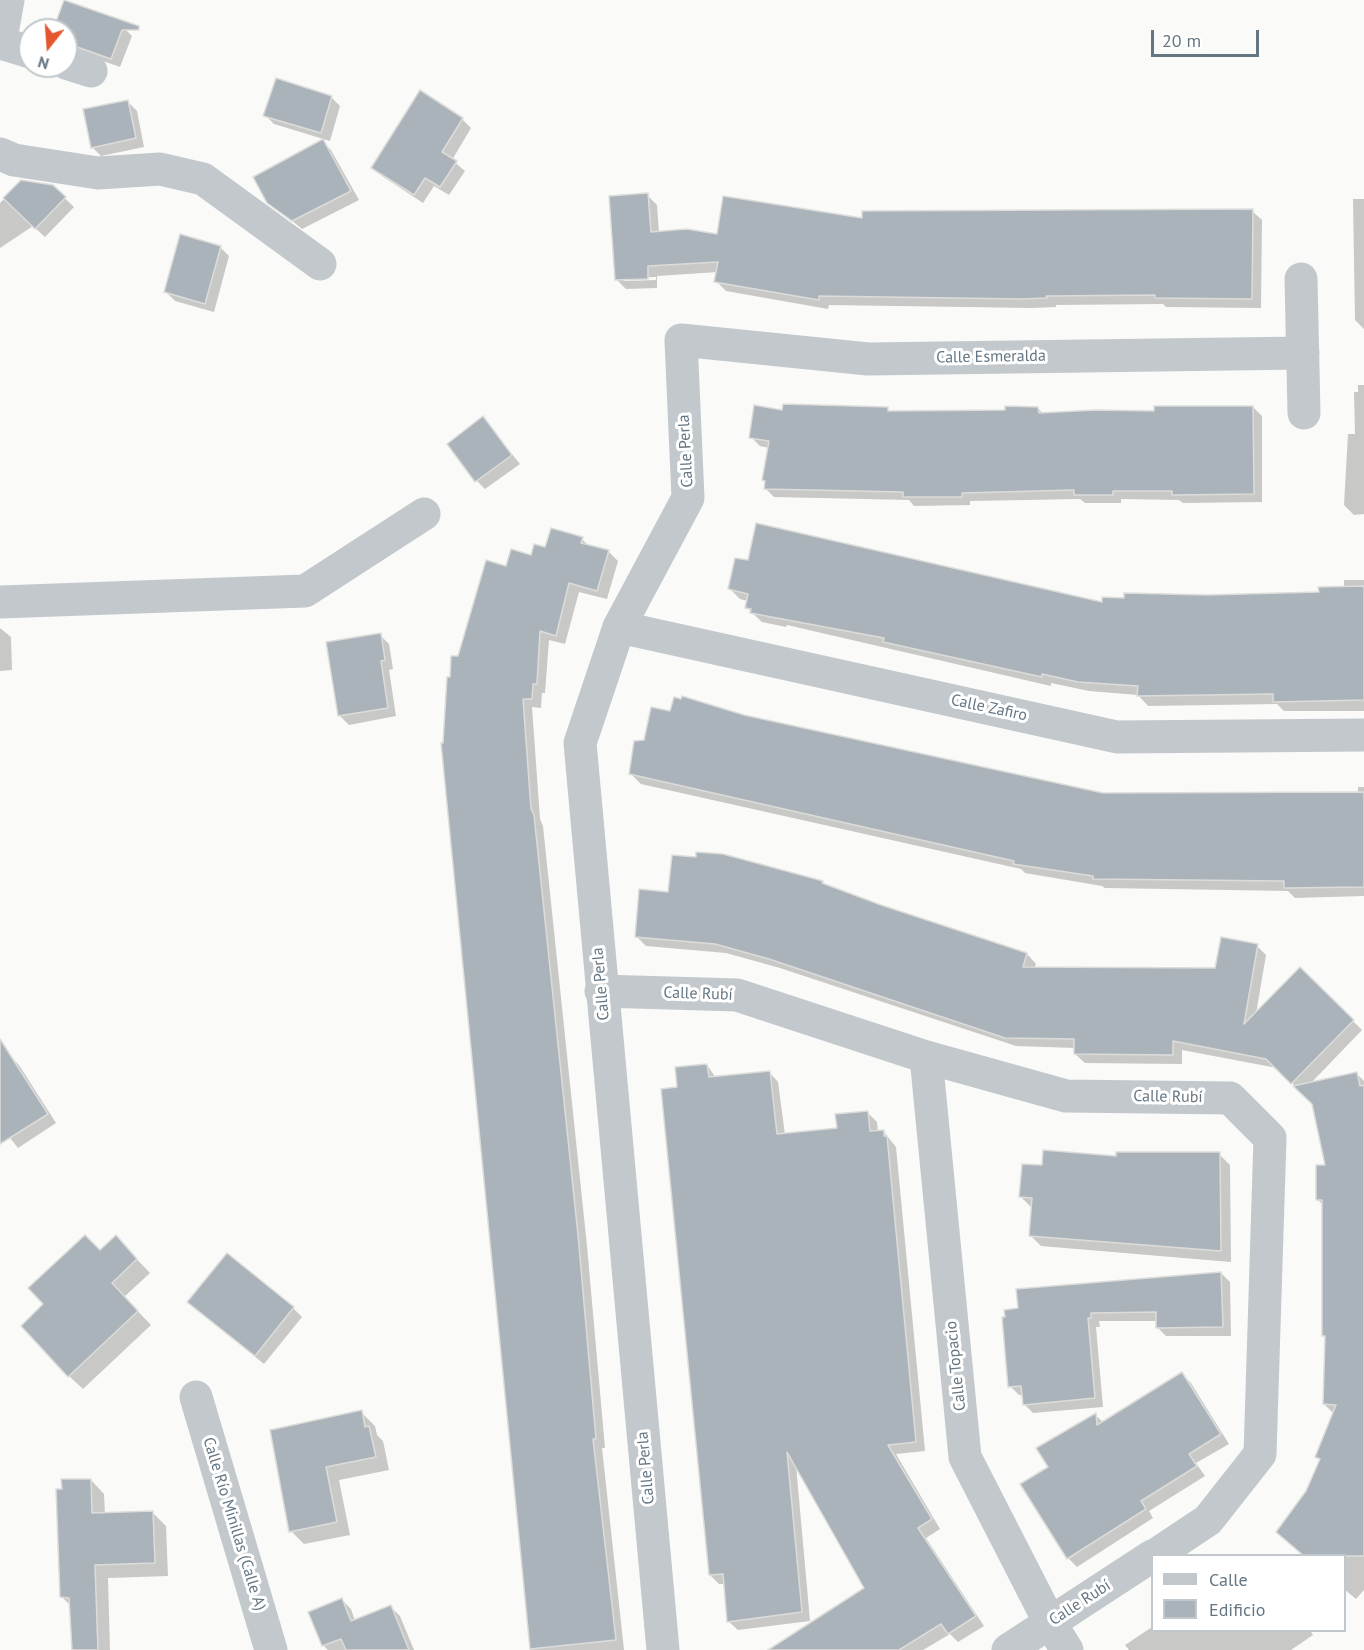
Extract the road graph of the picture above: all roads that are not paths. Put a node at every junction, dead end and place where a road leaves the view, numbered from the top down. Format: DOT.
graph roads {
  1 [pos="8,0"];
  2 [pos="0,43"];
  3 [pos="18,48"];
  4 [pos="0,154"];
  5 [pos="320,264"];
  6 [pos="1301,279"];
  7 [pos="681,340"];
  8 [pos="1303,353"];
  9 [pos="1304,413"];
  10 [pos="424,514"];
  11 [pos="0,602"];
  12 [pos="619,627"];
  13 [pos="1364,735"];
  14 [pos="601,991"];
  15 [pos="926,1057"];
  16 [pos="196,1397"];
  17 [pos="1156,1554"];
  18 [pos="1151,1558"];
  19 [pos="1059,1637"];
  20 [pos="271,1650"];
  21 [pos="663,1650"];
  22 [pos="1008,1650"];
  1 -- 2 [label="street"];
  2 -- 3 [label="street"];
  4 -- 5 [label="street"];
  6 -- 8 [label="street"];
  7 -- 8 [label="street, Calle Esmeralda"];
  7 -- 12 [label="street, Calle Perla"];
  8 -- 9 [label="street"];
  10 -- 11 [label="street"];
  12 -- 13 [label="street, Calle Zafiro"];
  12 -- 14 [label="street, Calle Perla"];
  14 -- 15 [label="street, Calle Rubí"];
  14 -- 21 [label="street, Calle Perla"];
  15 -- 17 [label="street, Calle Rubí"];
  15 -- 19 [label="street, Calle Topacio"];
  16 -- 20 [label="street, Calle Río Minillas (Calle A)"];
  18 -- 19 [label="street, Calle Rubí"];
  19 -- 22 [label="street, Calle Rubí"];
}
